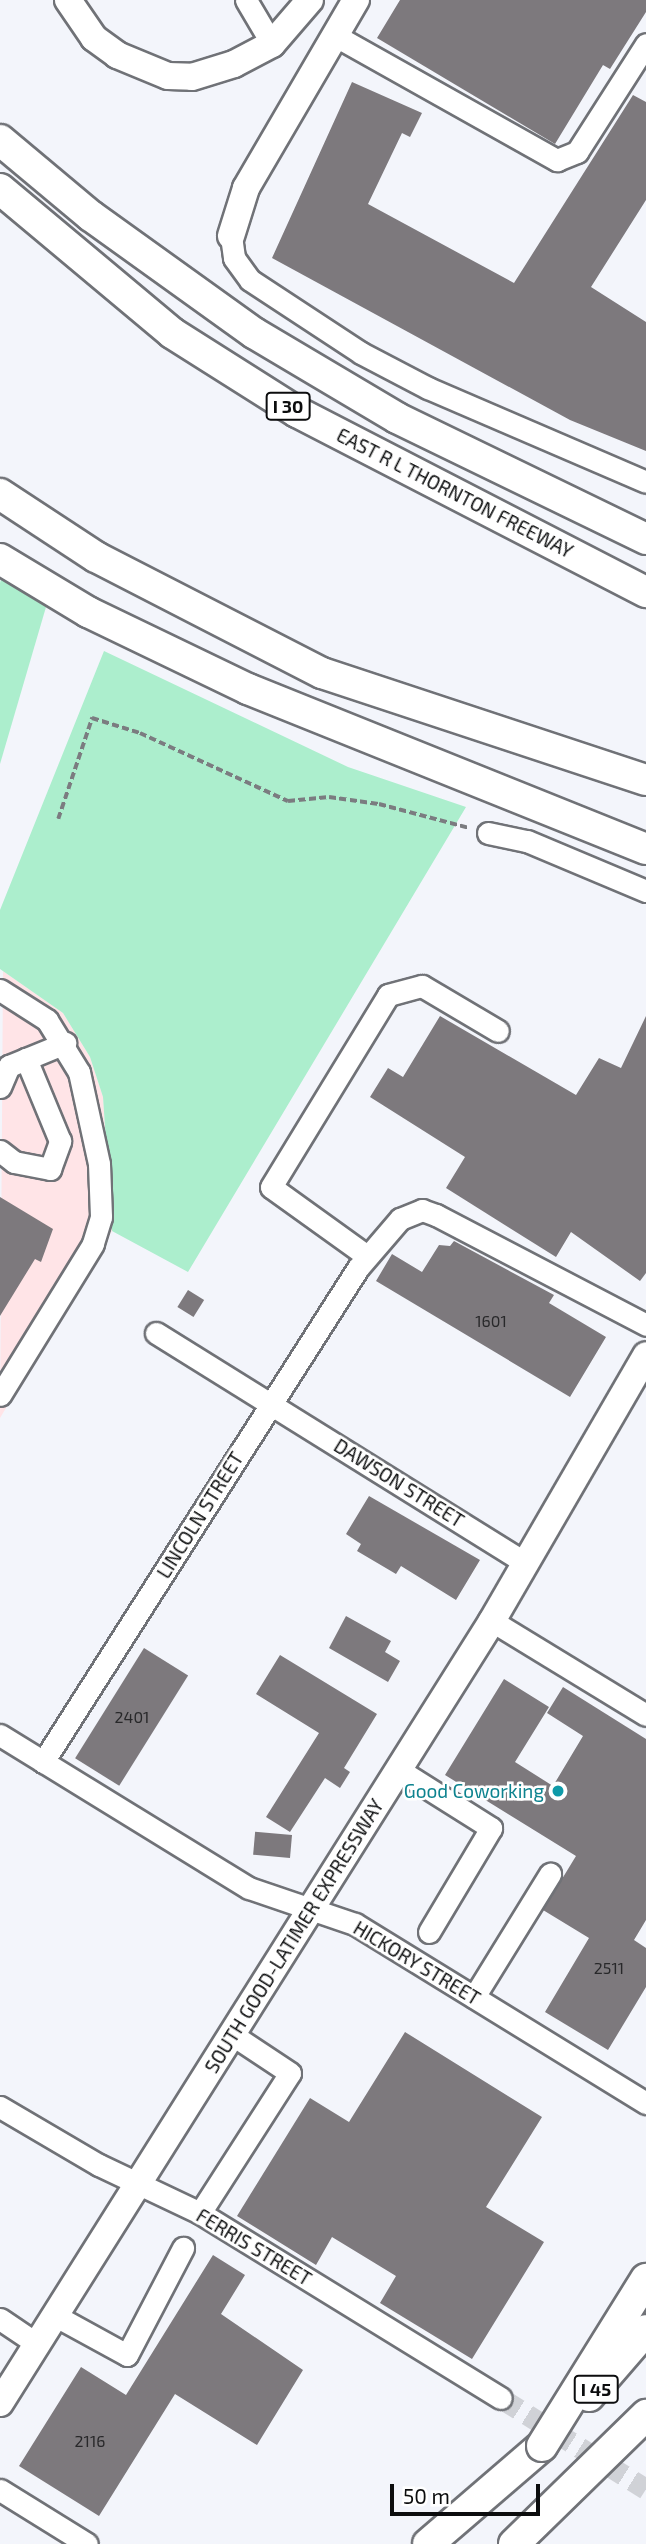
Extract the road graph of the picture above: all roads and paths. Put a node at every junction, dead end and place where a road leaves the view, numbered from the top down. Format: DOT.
graph roads {
  1 [pos="68,0"];
  2 [pos="246,0"];
  3 [pos="310,0"];
  4 [pos="356,0"];
  5 [pos="334,35"];
  6 [pos="272,44"];
  7 [pos="646,44"];
  8 [pos="0,140"];
  9 [pos="0,189"];
  10 [pos="231,236"];
  11 [pos="646,482"];
  12 [pos="0,494"];
  13 [pos="646,539"];
  14 [pos="0,559"];
  15 [pos="646,592"];
  16 [pos="519,736"];
  17 [pos="646,761"];
  18 [pos="646,780"];
  19 [pos="58,819"];
  20 [pos="488,833"];
  21 [pos="646,849"];
  22 [pos="646,891"];
  23 [pos="0,990"];
  24 [pos="498,1031"];
  25 [pos="65,1043"];
  26 [pos="26,1059"];
  27 [pos="0,1087"];
  28 [pos="0,1151"];
  29 [pos="363,1262"];
  30 [pos="646,1325"];
  31 [pos="156,1332"];
  32 [pos="646,1355"];
  33 [pos="8,1364"];
  34 [pos="0,1395"];
  35 [pos="271,1403"];
  36 [pos="526,1563"];
  37 [pos="492,1620"];
  38 [pos="646,1715"];
  39 [pos="0,1735"];
  40 [pos="43,1762"];
  41 [pos="400,1770"];
  42 [pos="550,1874"];
  43 [pos="310,1910"];
  44 [pos="424,1945"];
  45 [pos="474,1997"];
  46 [pos="231,2035"];
  47 [pos="646,2103"];
  48 [pos="0,2106"];
  49 [pos="136,2185"];
  50 [pos="200,2213"];
  51 [pos="183,2248"];
  52 [pos="646,2280"];
  53 [pos="54,2315"];
  54 [pos="0,2319"];
  55 [pos="646,2330"];
  56 [pos="37,2344"];
  57 [pos="501,2398"];
  58 [pos="0,2403"];
  59 [pos="646,2415"];
  60 [pos="542,2446"];
  61 [pos="0,2490"];
  62 [pos="87,2544"];
  63 [pos="428,2544"];
  64 [pos="514,2544"];
  1 -- 6 [label="main road"];
  2 -- 6 [label="street"];
  3 -- 6 [label="main road"];
  4 -- 5 [label="main road"];
  5 -- 7 [label="street"];
  5 -- 10 [label="main road"];
  8 -- 13 [label="highway"];
  9 -- 15 [label="highway, EAST R L THORNTON FREEWAY / I 30"];
  10 -- 11 [label="street"];
  12 -- 16 [label="highway"];
  14 -- 21 [label="highway"];
  16 -- 17 [label="highway"];
  16 -- 18 [label="highway"];
  19 -- 20 [label="path"];
  20 -- 22 [label="street"];
  23 -- 25 [label="street"];
  24 -- 29 [label="street"];
  25 -- 26 [label="street"];
  25 -- 33 [label="street"];
  26 -- 27 [label="street"];
  26 -- 28 [label="street"];
  29 -- 30 [label="street, LINCOLN STREET"];
  29 -- 35 [label="street, LINCOLN STREET"];
  31 -- 35 [label="street, DAWSON STREET"];
  32 -- 36 [label="main road, SOUTH GOOD-LATIMER EXPRESSWAY"];
  33 -- 34 [label="street"];
  35 -- 36 [label="street, DAWSON STREET"];
  35 -- 40 [label="street, LINCOLN STREET"];
  36 -- 37 [label="main road, SOUTH GOOD-LATIMER EXPRESSWAY"];
  37 -- 38 [label="street"];
  37 -- 41 [label="main road, SOUTH GOOD-LATIMER EXPRESSWAY"];
  39 -- 40 [label="street, HICKORY STREET"];
  40 -- 43 [label="street, HICKORY STREET"];
  41 -- 43 [label="main road, SOUTH GOOD-LATIMER EXPRESSWAY"];
  41 -- 44 [label="street"];
  42 -- 45 [label="street"];
  43 -- 44 [label="street, HICKORY STREET"];
  43 -- 46 [label="main road, SOUTH GOOD-LATIMER EXPRESSWAY"];
  44 -- 45 [label="street, HICKORY STREET"];
  45 -- 47 [label="street, HICKORY STREET"];
  46 -- 49 [label="main road, SOUTH GOOD-LATIMER EXPRESSWAY"];
  46 -- 50 [label="street"];
  48 -- 49 [label="street, FERRIS STREET"];
  49 -- 50 [label="street, FERRIS STREET"];
  49 -- 53 [label="main road, SOUTH GOOD-LATIMER EXPRESSWAY"];
  50 -- 57 [label="street, FERRIS STREET"];
  51 -- 53 [label="street"];
  52 -- 60 [label="highway, bridge"];
  53 -- 56 [label="main road, SOUTH GOOD-LATIMER EXPRESSWAY"];
  54 -- 56 [label="street"];
  55 -- 60 [label="highway, I 45, bridge"];
  56 -- 58 [label="main road, SOUTH GOOD-LATIMER EXPRESSWAY"];
  59 -- 64 [label="highway, I 45, bridge"];
  60 -- 63 [label="highway, I 45"];
  61 -- 62 [label="street"];
}
